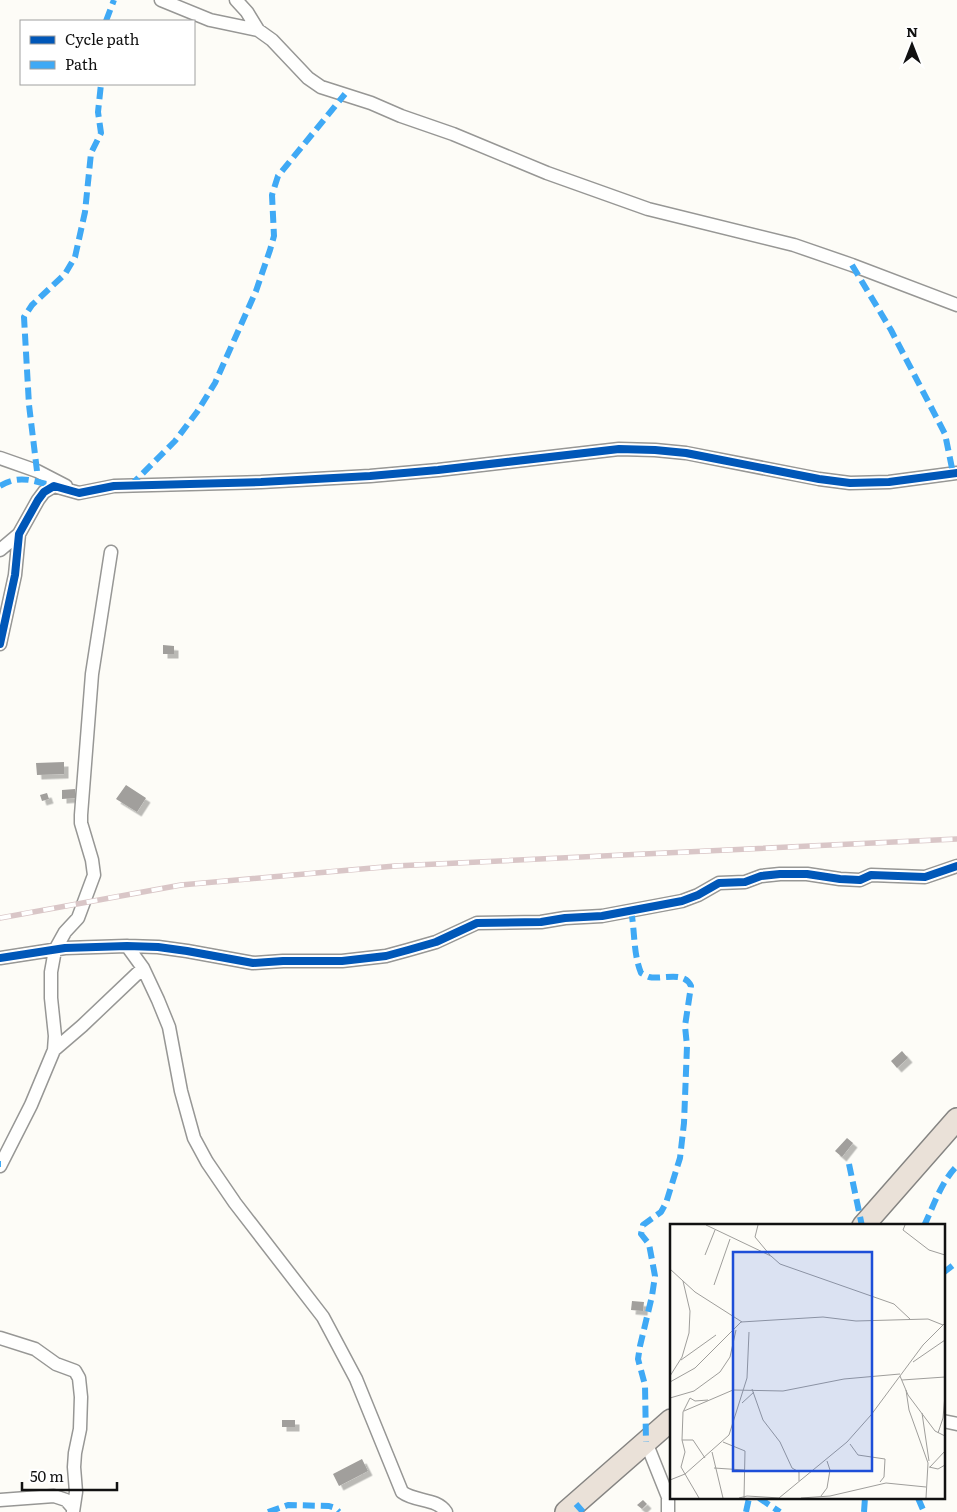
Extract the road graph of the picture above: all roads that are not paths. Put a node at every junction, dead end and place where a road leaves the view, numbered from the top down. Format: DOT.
graph roads {
  1 [pos="161,0"];
  2 [pos="236,0"];
  3 [pos="258,30"];
  4 [pos="957,305"];
  5 [pos="0,458"];
  6 [pos="957,473"];
  7 [pos="79,493"];
  8 [pos="19,534"];
  9 [pos="0,550"];
  10 [pos="111,552"];
  11 [pos="0,644"];
  12 [pos="957,866"];
  13 [pos="127,946"];
  14 [pos="55,950"];
  15 [pos="0,958"];
  16 [pos="143,968"];
  17 [pos="54,1050"];
  18 [pos="957,1119"];
  19 [pos="0,1166"];
  20 [pos="865,1224"];
  21 [pos="0,1338"];
  22 [pos="670,1421"];
  23 [pos="944,1421"];
  24 [pos="957,1424"];
  25 [pos="646,1442"];
  26 [pos="0,1500"];
  27 [pos="73,1510"];
  28 [pos="446,1512"];
  29 [pos="566,1512"];
  30 [pos="668,1512"];
  1 -- 3 [label="street"];
  2 -- 3 [label="street"];
  3 -- 4 [label="street"];
  5 -- 7 [label="street"];
  6 -- 7 [label="street"];
  7 -- 8 [label="street"];
  8 -- 9 [label="street"];
  8 -- 11 [label="street"];
  10 -- 14 [label="street"];
  12 -- 13 [label="street"];
  13 -- 14 [label="street"];
  13 -- 16 [label="street"];
  14 -- 15 [label="street"];
  14 -- 17 [label="street"];
  16 -- 17 [label="street"];
  16 -- 28 [label="street"];
  17 -- 19 [label="street"];
  18 -- 20 [label="highway"];
  21 -- 27 [label="street"];
  22 -- 25 [label="highway"];
  23 -- 24 [label="street"];
  25 -- 29 [label="highway"];
  25 -- 30 [label="street"];
  26 -- 27 [label="street"];
}
